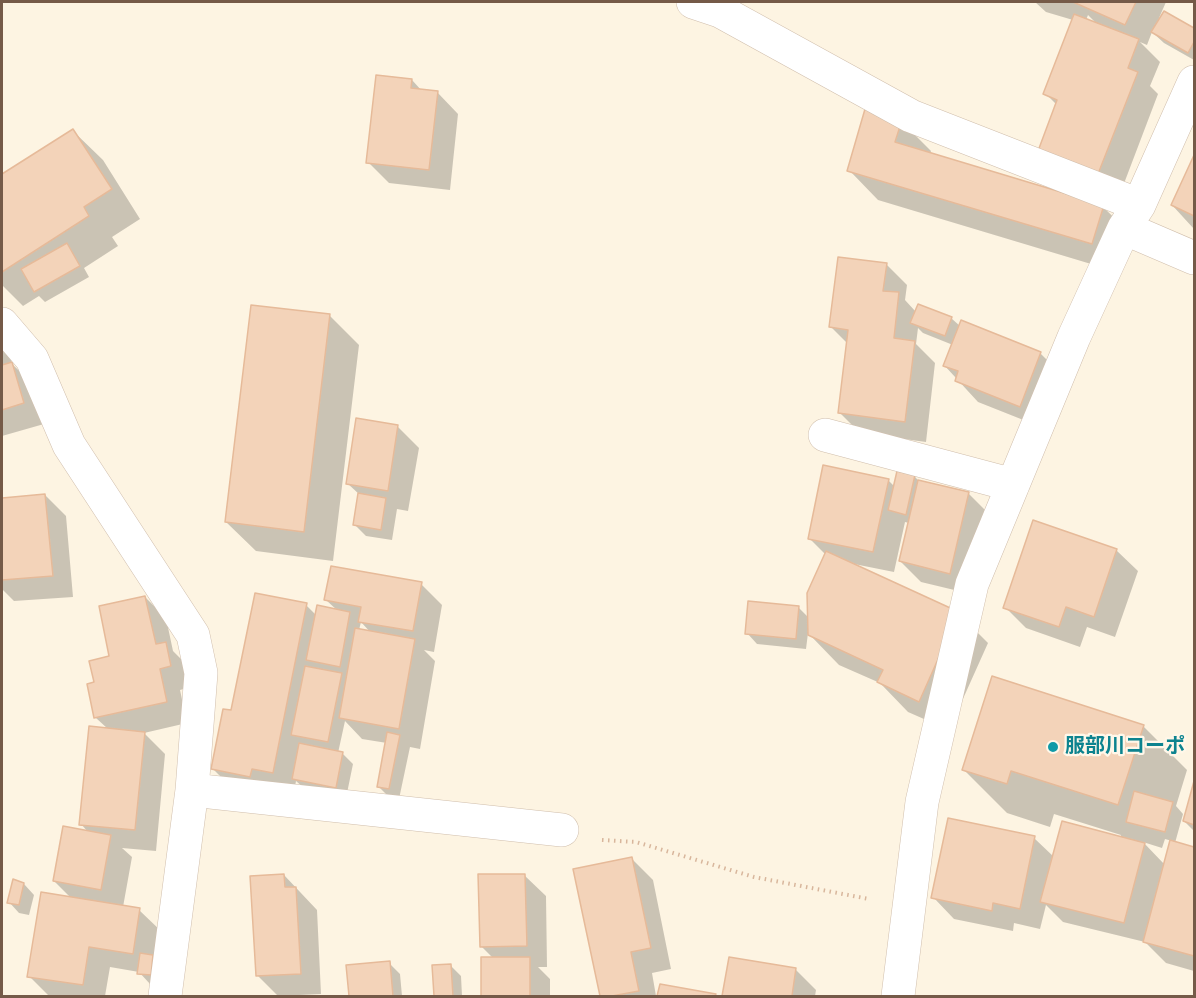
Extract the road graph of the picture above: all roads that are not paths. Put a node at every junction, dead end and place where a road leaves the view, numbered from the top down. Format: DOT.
graph roads {
  1 [pos="712,5"];
  2 [pos="1194,82"];
  3 [pos="1132,216"];
  4 [pos="1194,258"];
  5 [pos="2,324"];
  6 [pos="825,435"];
  7 [pos="1013,485"];
  8 [pos="192,789"];
  9 [pos="562,830"];
  10 [pos="165,996"];
  11 [pos="898,996"];
  1 -- 3 [label="street"];
  2 -- 3 [label="street"];
  3 -- 4 [label="street"];
  3 -- 7 [label="street"];
  5 -- 8 [label="street"];
  6 -- 7 [label="street"];
  7 -- 11 [label="street"];
  8 -- 9 [label="street"];
  8 -- 10 [label="street"];
}
